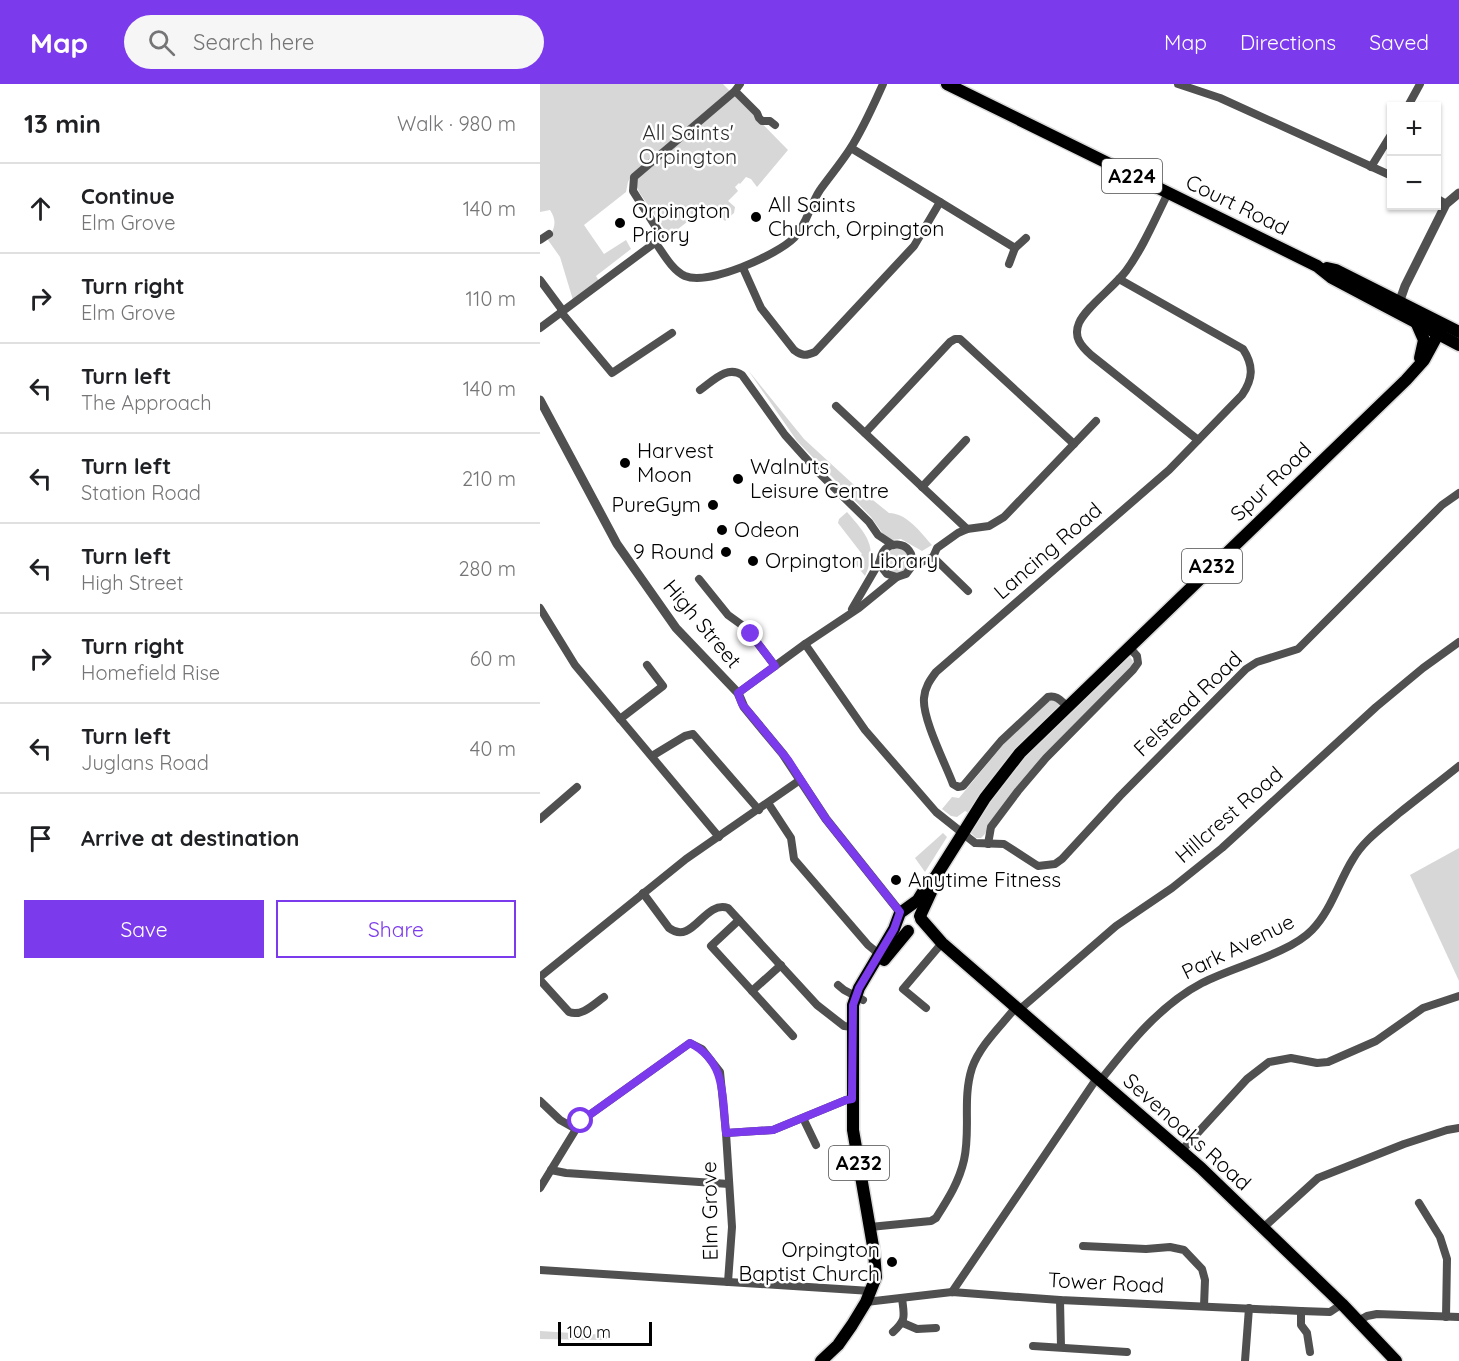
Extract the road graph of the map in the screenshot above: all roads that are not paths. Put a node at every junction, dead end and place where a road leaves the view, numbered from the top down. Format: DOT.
graph roads {
  1 [pos="883,84"];
  2 [pos="947,84"];
  3 [pos="1178,84"];
  4 [pos="1420,84"];
  5 [pos="737,87"];
  6 [pos="1410,102"];
  7 [pos="775,125"];
  8 [pos="1387,142"];
  9 [pos="851,148"];
  10 [pos="1371,167"];
  11 [pos="1387,174"];
  12 [pos="1168,193"];
  13 [pos="1459,193"];
  14 [pos="1441,201"];
  15 [pos="940,202"];
  16 [pos="1446,204"];
  17 [pos="549,234"];
  18 [pos="1026,238"];
  19 [pos="540,240"];
  20 [pos="655,242"];
  21 [pos="1015,248"];
  22 [pos="1009,264"];
  23 [pos="1317,266"];
  24 [pos="743,268"];
  25 [pos="1119,279"];
  26 [pos="540,280"];
  27 [pos="1400,302"];
  28 [pos="562,312"];
  29 [pos="1401,315"];
  30 [pos="1417,324"];
  31 [pos="540,328"];
  32 [pos="1441,330"];
  33 [pos="1459,332"];
  34 [pos="672,333"];
  35 [pos="1459,345"];
  36 [pos="1415,371"];
  37 [pos="700,390"];
  38 [pos="541,404"];
  39 [pos="836,406"];
  40 [pos="1096,421"];
  41 [pos="866,433"];
  42 [pos="966,440"];
  43 [pos="1197,440"];
  44 [pos="1074,444"];
  45 [pos="922,487"];
  46 [pos="1459,492"];
  47 [pos="967,529"];
  48 [pos="878,535"];
  49 [pos="893,545"];
  50 [pos="911,553"];
  51 [pos="933,557"];
  52 [pos="880,559"];
  53 [pos="912,566"];
  54 [pos="897,577"];
  55 [pos="699,579"];
  56 [pos="968,591"];
  57 [pos="540,608"];
  58 [pos="850,613"];
  59 [pos="1459,642"];
  60 [pos="805,644"];
  61 [pos="1129,647"];
  62 [pos="647,665"];
  63 [pos="775,666"];
  64 [pos="738,693"];
  65 [pos="1067,706"];
  66 [pos="620,719"];
  67 [pos="652,756"];
  68 [pos="1459,766"];
  69 [pos="800,780"];
  70 [pos="577,787"];
  71 [pos="768,803"];
  72 [pos="759,810"];
  73 [pos="540,819"];
  74 [pos="963,832"];
  75 [pos="719,837"];
  76 [pos="988,844"];
  77 [pos="936,876"];
  78 [pos="643,893"];
  79 [pos="902,914"];
  80 [pos="920,917"];
  81 [pos="739,921"];
  82 [pos="910,931"];
  83 [pos="942,943"];
  84 [pos="879,954"];
  85 [pos="781,965"];
  86 [pos="540,978"];
  87 [pos="838,985"];
  88 [pos="752,991"];
  89 [pos="1459,996"];
  90 [pos="604,997"];
  91 [pos="859,998"];
  92 [pos="926,1008"];
  93 [pos="1017,1009"];
  94 [pos="853,1024"];
  95 [pos="794,1036"];
  96 [pos="1099,1079"];
  97 [pos="852,1099"];
  98 [pos="540,1101"];
  99 [pos="803,1118"];
  100 [pos="1459,1128"];
  101 [pos="576,1129"];
  102 [pos="726,1133"];
  103 [pos="816,1145"];
  104 [pos="1182,1150"];
  105 [pos="551,1170"];
  106 [pos="729,1184"];
  107 [pos="540,1188"];
  108 [pos="1419,1203"];
  109 [pos="870,1227"];
  110 [pos="1264,1227"];
  111 [pos="1083,1246"];
  112 [pos="540,1270"];
  113 [pos="728,1282"];
  114 [pos="952,1292"];
  115 [pos="868,1296"];
  116 [pos="902,1298"];
  117 [pos="1060,1299"];
  118 [pos="1342,1304"];
  119 [pos="1204,1305"];
  120 [pos="1249,1308"];
  121 [pos="1301,1311"];
  122 [pos="1446,1317"];
  123 [pos="1459,1317"];
  124 [pos="1358,1321"];
  125 [pos="903,1323"];
  126 [pos="936,1328"];
  127 [pos="893,1332"];
  128 [pos="1032,1346"];
  129 [pos="1061,1347"];
  130 [pos="1127,1352"];
  131 [pos="1310,1352"];
  132 [pos="828,1359"];
  133 [pos="1245,1361"];
  134 [pos="1396,1361"];
  1 -- 9 [label="street"];
  2 -- 12 [label="main road, Court Road / A224"];
  3 -- 10 [label="street"];
  4 -- 6 [label="street"];
  5 -- 7 [label="street"];
  5 -- 20 [label="street"];
  8 -- 10 [label="street"];
  9 -- 15 [label="street"];
  9 -- 24 [label="street"];
  10 -- 11 [label="street"];
  12 -- 23 [label="main road, Court Road / A224"];
  12 -- 25 [label="street"];
  13 -- 16 [label="street"];
  14 -- 16 [label="street"];
  15 -- 21 [label="street"];
  15 -- 24 [label="street"];
  16 -- 27 [label="street"];
  17 -- 19 [label="street"];
  18 -- 21 [label="street"];
  20 -- 24 [label="street"];
  20 -- 28 [label="street"];
  21 -- 22 [label="street"];
  23 -- 27 [label="main road, Court Road / A224"];
  23 -- 29 [label="main road, Court Road / A224"];
  25 -- 43 [label="street"];
  25 -- 43 [label="street, Lancing Road"];
  26 -- 28 [label="street"];
  27 -- 29 [label="street"];
  27 -- 32 [label="main road, Court Road / A224"];
  28 -- 31 [label="street"];
  28 -- 34 [label="street"];
  29 -- 30 [label="main road, Court Road / A224"];
  30 -- 32 [label="main road, Court Road / A224"];
  30 -- 36 [label="main road"];
  32 -- 33 [label="main road, Court Road / A224"];
  32 -- 35 [label="main road, Court Road / A224"];
  32 -- 36 [label="main road"];
  36 -- 61 [label="main road, Spur Road / A232"];
  37 -- 48 [label="street"];
  38 -- 64 [label="street, High Street"];
  39 -- 41 [label="street"];
  40 -- 44 [label="street"];
  41 -- 44 [label="street"];
  41 -- 45 [label="street"];
  42 -- 45 [label="street"];
  43 -- 65 [label="street, Lancing Road"];
  44 -- 47 [label="street"];
  45 -- 47 [label="street"];
  46 -- 76 [label="street, Felstead Road"];
  47 -- 51 [label="street"];
  48 -- 49 [label="street"];
  48 -- 52 [label="street"];
  49 -- 50 [label="street"];
  49 -- 52 [label="street"];
  50 -- 51 [label="street"];
  50 -- 53 [label="street"];
  51 -- 53 [label="street"];
  51 -- 56 [label="street"];
  52 -- 54 [label="street"];
  52 -- 58 [label="street"];
  53 -- 54 [label="street"];
  54 -- 58 [label="street"];
  55 -- 63 [label="street"];
  57 -- 66 [label="street"];
  58 -- 60 [label="street"];
  59 -- 93 [label="street, Hillcrest Road"];
  60 -- 63 [label="street"];
  60 -- 74 [label="street, Felstead Road"];
  61 -- 65 [label="main road, Spur Road / A232"];
  61 -- 76 [label="street"];
  62 -- 66 [label="street"];
  63 -- 64 [label="street"];
  64 -- 69 [label="street, High Street"];
  65 -- 74 [label="main road, Spur Road / A232"];
  66 -- 67 [label="street"];
  67 -- 72 [label="street"];
  67 -- 75 [label="street"];
  68 -- 96 [label="street, Park Avenue"];
  69 -- 71 [label="street"];
  69 -- 79 [label="street, High Street"];
  70 -- 73 [label="street"];
  71 -- 72 [label="street"];
  71 -- 84 [label="street"];
  72 -- 75 [label="street"];
  74 -- 76 [label="street, Felstead Road"];
  74 -- 77 [label="main road, Spur Road / A232"];
  75 -- 78 [label="street"];
  77 -- 79 [label="main road, Spur Road"];
  77 -- 80 [label="main road, Spur Road"];
  78 -- 81 [label="street"];
  78 -- 86 [label="street"];
  79 -- 80 [label="main road"];
  79 -- 82 [label="main road"];
  79 -- 84 [label="main road, Spur Road"];
  80 -- 82 [label="main road"];
  80 -- 83 [label="main road, Sevenoaks Road"];
  81 -- 85 [label="street"];
  81 -- 88 [label="street"];
  82 -- 83 [label="main road, Sevenoaks Road"];
  82 -- 91 [label="main road"];
  83 -- 92 [label="street"];
  83 -- 93 [label="main road, Sevenoaks Road"];
  84 -- 91 [label="main road, Spur Road"];
  85 -- 88 [label="street"];
  85 -- 94 [label="street"];
  86 -- 90 [label="street"];
  87 -- 91 [label="street"];
  88 -- 95 [label="street"];
  89 -- 104 [label="street"];
  91 -- 94 [label="main road"];
  93 -- 96 [label="main road, Sevenoaks Road"];
  93 -- 109 [label="street, Hillcrest Road"];
  94 -- 97 [label="main road, A232"];
  96 -- 104 [label="main road, Sevenoaks Road"];
  96 -- 114 [label="street, Park Avenue"];
  97 -- 99 [label="street"];
  97 -- 109 [label="main road, A232"];
  98 -- 101 [label="street"];
  99 -- 102 [label="street"];
  99 -- 103 [label="street"];
  100 -- 110 [label="street"];
  101 -- 102 [label="street, Elm Grove"];
  101 -- 105 [label="street, Elm Grove"];
  102 -- 106 [label="street, Elm Grove"];
  104 -- 110 [label="main road, Sevenoaks Road"];
  105 -- 106 [label="street"];
  105 -- 107 [label="street, Elm Grove"];
  106 -- 113 [label="street, Elm Grove"];
  108 -- 122 [label="street"];
  109 -- 115 [label="main road, A232"];
  110 -- 118 [label="main road, Sevenoaks Road"];
  111 -- 119 [label="street"];
  112 -- 113 [label="street, Tower Road"];
  113 -- 115 [label="street, Tower Road"];
  114 -- 116 [label="street, Tower Road"];
  114 -- 117 [label="street, Tower Road"];
  115 -- 116 [label="street, Tower Road"];
  115 -- 132 [label="main road, A232"];
  116 -- 125 [label="street"];
  117 -- 119 [label="street, Tower Road"];
  117 -- 129 [label="street"];
  118 -- 121 [label="street, Tower Road"];
  118 -- 124 [label="main road, Sevenoaks Road"];
  119 -- 120 [label="street, Tower Road"];
  120 -- 121 [label="street, Tower Road"];
  120 -- 133 [label="street"];
  121 -- 131 [label="street"];
  122 -- 123 [label="street"];
  122 -- 124 [label="street"];
  124 -- 134 [label="main road, Sevenoaks Road"];
  125 -- 126 [label="street"];
  125 -- 127 [label="street"];
  128 -- 129 [label="street"];
  129 -- 130 [label="street"];
}
